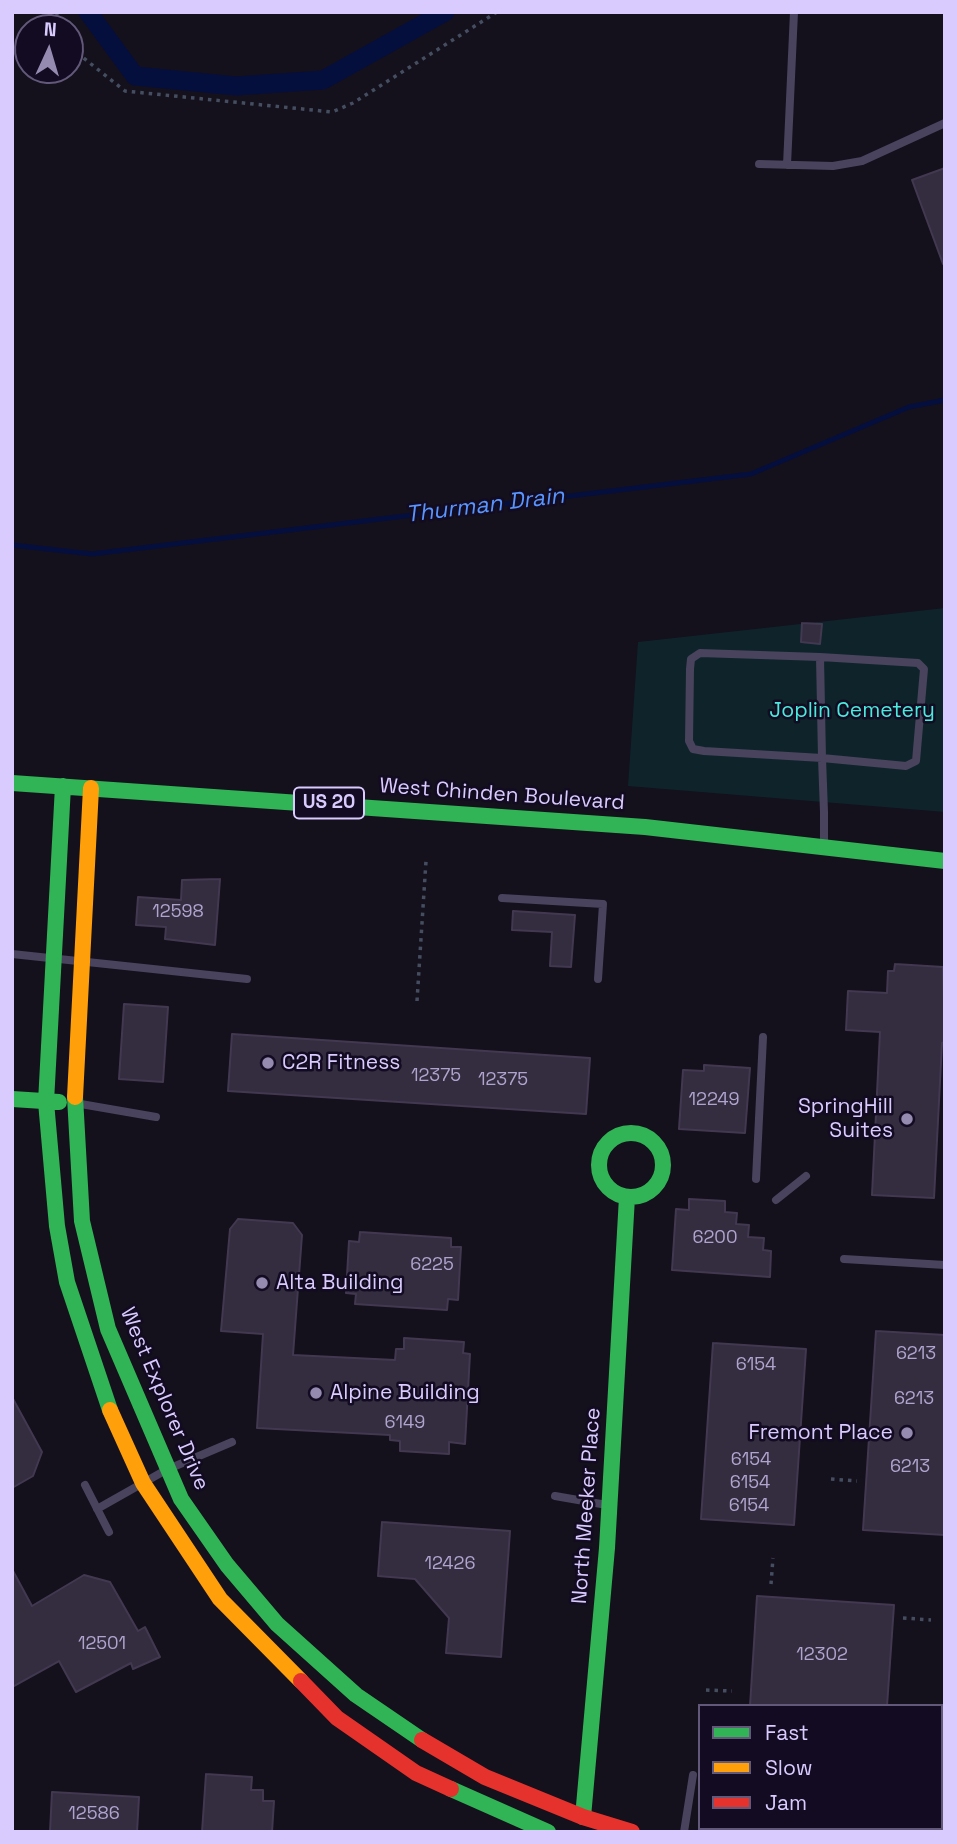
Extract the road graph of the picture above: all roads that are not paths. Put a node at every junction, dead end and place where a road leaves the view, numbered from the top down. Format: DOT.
graph roads {
  1 [pos="794,12"];
  2 [pos="945,123"];
  3 [pos="759,164"];
  4 [pos="787,165"];
  5 [pos="820,657"];
  6 [pos="822,758"];
  7 [pos="12,783"];
  8 [pos="63,786"];
  9 [pos="91,788"];
  10 [pos="824,845"];
  11 [pos="945,861"];
  12 [pos="502,898"];
  13 [pos="12,954"];
  14 [pos="56,958"];
  15 [pos="84,961"];
  16 [pos="247,979"];
  17 [pos="598,979"];
  18 [pos="764,1037"];
  19 [pos="12,1099"];
  20 [pos="46,1102"];
  21 [pos="75,1103"];
  22 [pos="156,1117"];
  23 [pos="806,1176"];
  24 [pos="756,1179"];
  25 [pos="627,1198"];
  26 [pos="776,1200"];
  27 [pos="844,1259"];
  28 [pos="945,1265"];
  29 [pos="232,1442"];
  30 [pos="166,1470"];
  31 [pos="143,1483"];
  32 [pos="85,1485"];
  33 [pos="555,1496"];
  34 [pos="609,1506"];
  35 [pos="97,1510"];
  36 [pos="109,1532"];
  37 [pos="693,1774"];
  38 [pos="583,1817"];
  39 [pos="548,1832"];
  40 [pos="632,1832"];
  41 [pos="684,1832"];
  1 -- 4 [label="lane"];
  2 -- 4 [label="lane"];
  3 -- 4 [label="lane"];
  5 -- 6 [label="lane"];
  5 -- 6 [label="lane"];
  5 -- 6 [label="lane"];
  6 -- 10 [label="lane"];
  7 -- 8 [label="street, West Chinden Boulevard / US 20"];
  8 -- 9 [label="street, West Chinden Boulevard / US 20"];
  8 -- 14 [label="street"];
  9 -- 10 [label="street, West Chinden Boulevard / US 20"];
  9 -- 15 [label="street, West Explorer Drive"];
  10 -- 11 [label="street, West Chinden Boulevard / US 20"];
  12 -- 17 [label="lane"];
  13 -- 14 [label="lane"];
  14 -- 15 [label="lane"];
  14 -- 20 [label="street"];
  15 -- 16 [label="lane"];
  15 -- 21 [label="street, West Explorer Drive"];
  18 -- 24 [label="lane"];
  19 -- 20 [label="street"];
  20 -- 21 [label="street"];
  20 -- 31 [label="street"];
  21 -- 22 [label="lane"];
  21 -- 30 [label="street, West Explorer Drive"];
  23 -- 26 [label="lane"];
  25 -- 25 [label="street"];
  25 -- 34 [label="street, North Meeker Place"];
  27 -- 28 [label="lane"];
  29 -- 30 [label="lane"];
  30 -- 31 [label="lane"];
  30 -- 38 [label="street, West Explorer Drive"];
  31 -- 35 [label="lane"];
  31 -- 39 [label="street"];
  32 -- 35 [label="lane"];
  33 -- 34 [label="lane"];
  34 -- 38 [label="street, North Meeker Place"];
  35 -- 36 [label="lane"];
  37 -- 41 [label="lane"];
  38 -- 40 [label="street, West Explorer Drive"];
}
